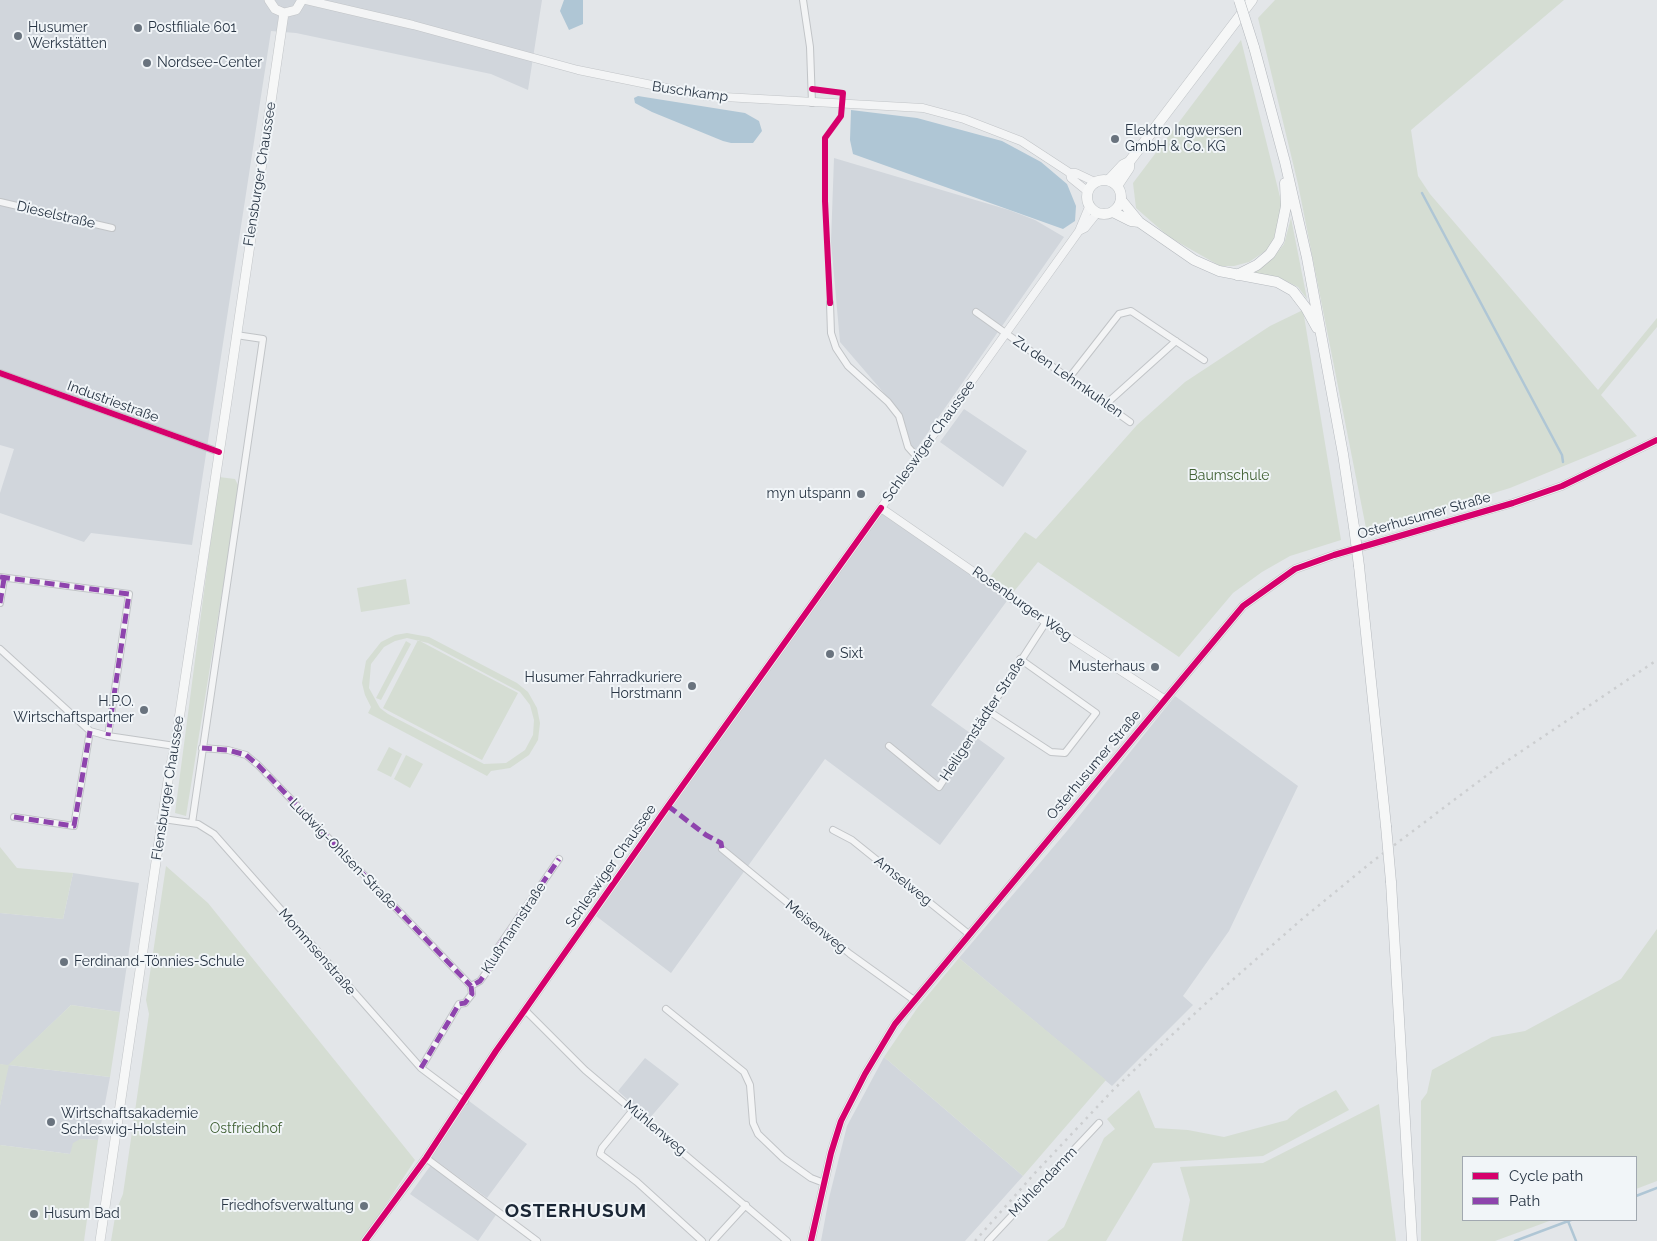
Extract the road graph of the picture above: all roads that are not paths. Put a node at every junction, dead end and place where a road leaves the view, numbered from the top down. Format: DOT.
graph roads {
  1 [pos="269,0"];
  2 [pos="304,0"];
  3 [pos="803,0"];
  4 [pos="1239,0"];
  5 [pos="1252,0"];
  6 [pos="284,13"];
  7 [pos="812,103"];
  8 [pos="1285,162"];
  9 [pos="1070,173"];
  10 [pos="1095,182"];
  11 [pos="1113,183"];
  12 [pos="1087,191"];
  13 [pos="1121,200"];
  14 [pos="0,202"];
  15 [pos="1093,210"];
  16 [pos="1113,212"];
  17 [pos="1139,222"];
  18 [pos="112,228"];
  19 [pos="1237,275"];
  20 [pos="830,303"];
  21 [pos="976,312"];
  22 [pos="1006,333"];
  23 [pos="236,334"];
  24 [pos="1176,340"];
  25 [pos="1324,345"];
  26 [pos="1204,360"];
  27 [pos="0,374"];
  28 [pos="1068,378"];
  29 [pos="1106,404"];
  30 [pos="1130,422"];
  31 [pos="1657,440"];
  32 [pos="219,452"];
  33 [pos="917,458"];
  34 [pos="881,508"];
  35 [pos="2,578"];
  36 [pos="0,603"];
  37 [pos="1046,622"];
  38 [pos="0,649"];
  39 [pos="1020,659"];
  40 [pos="1164,699"];
  41 [pos="987,710"];
  42 [pos="90,731"];
  43 [pos="108,736"];
  44 [pos="175,746"];
  45 [pos="889,746"];
  46 [pos="202,748"];
  47 [pos="14,817"];
  48 [pos="163,819"];
  49 [pos="192,824"];
  50 [pos="833,830"];
  51 [pos="722,849"];
  52 [pos="559,859"];
  53 [pos="970,935"];
  54 [pos="471,986"];
  55 [pos="914,1000"];
  56 [pos="666,1009"];
  57 [pos="526,1011"];
  58 [pos="421,1068"];
  59 [pos="464,1101"];
  60 [pos="633,1110"];
  61 [pos="1099,1124"];
  62 [pos="426,1158"];
  63 [pos="824,1183"];
  64 [pos="746,1205"];
  65 [pos="100,1241"];
  66 [pos="365,1241"];
  67 [pos="537,1241"];
  68 [pos="702,1241"];
  69 [pos="713,1241"];
  70 [pos="787,1241"];
  71 [pos="811,1241"];
  72 [pos="988,1241"];
  73 [pos="1412,1241"];
  1 -- 6 [label="main road"];
  2 -- 6 [label="main road"];
  2 -- 7 [label="street, Buschkamp"];
  3 -- 7 [label="street"];
  4 -- 8 [label="main road, bridge"];
  5 -- 11 [label="main road"];
  6 -- 23 [label="main road, Flensburger Chaussee"];
  7 -- 9 [label="street, Buschkamp"];
  8 -- 19 [label="main road"];
  8 -- 25 [label="main road"];
  9 -- 10 [label="street, Buschkamp"];
  9 -- 12 [label="street, Buschkamp"];
  10 -- 11 [label="main road"];
  10 -- 12 [label="main road"];
  11 -- 13 [label="main road"];
  12 -- 15 [label="main road"];
  13 -- 16 [label="main road"];
  13 -- 17 [label="main road"];
  14 -- 18 [label="street, Dieselstraße"];
  15 -- 16 [label="main road"];
  15 -- 22 [label="street, Schleswiger Chaussee"];
  16 -- 17 [label="main road"];
  17 -- 19 [label="main road"];
  19 -- 25 [label="main road"];
  20 -- 33 [label="street"];
  21 -- 22 [label="street, Zu den Lehmkuhlen"];
  22 -- 28 [label="street, Zu den Lehmkuhlen"];
  22 -- 33 [label="street, Schleswiger Chaussee"];
  23 -- 32 [label="main road, Flensburger Chaussee"];
  23 -- 46 [label="street, Flensburger Chaussee"];
  24 -- 26 [label="street"];
  24 -- 28 [label="street"];
  24 -- 29 [label="street"];
  25 -- 73 [label="main road, bridge"];
  27 -- 32 [label="street, Industriestraße"];
  28 -- 29 [label="street, Zu den Lehmkuhlen"];
  29 -- 30 [label="street, Zu den Lehmkuhlen"];
  31 -- 40 [label="street, Osterhusumer Straße"];
  32 -- 44 [label="main road, Flensburger Chaussee"];
  33 -- 34 [label="street, Schleswiger Chaussee"];
  34 -- 37 [label="street, Rosenburger Weg"];
  34 -- 57 [label="street, Schleswiger Chaussee"];
  35 -- 36 [label="street"];
  35 -- 43 [label="street"];
  37 -- 39 [label="street, Heiligenstädter Straße"];
  37 -- 40 [label="street, Rosenburger Weg"];
  38 -- 42 [label="street"];
  39 -- 41 [label="street, Heiligenstädter Straße"];
  39 -- 41 [label="street"];
  40 -- 53 [label="street, Osterhusumer Straße"];
  41 -- 45 [label="street, Heiligenstädter Straße"];
  42 -- 43 [label="street"];
  42 -- 47 [label="street"];
  43 -- 44 [label="street"];
  44 -- 48 [label="main road, Flensburger Chaussee"];
  46 -- 49 [label="street, Flensburger Chaussee"];
  46 -- 54 [label="street, Ludwig-Ohlsen-Straße"];
  48 -- 49 [label="street, Mommsenstraße"];
  48 -- 65 [label="main road, Flensburger Chaussee"];
  49 -- 58 [label="street, Mommsenstraße"];
  50 -- 53 [label="street, Amselweg"];
  51 -- 55 [label="street, Meisenweg"];
  52 -- 54 [label="street, Klußmannstraße"];
  53 -- 55 [label="street, Osterhusumer Straße"];
  54 -- 58 [label="street, Klußmannstraße"];
  55 -- 63 [label="street, Osterhusumer Straße"];
  56 -- 63 [label="street"];
  57 -- 59 [label="street, Schleswiger Chaussee"];
  57 -- 60 [label="street, Mühlenweg"];
  58 -- 59 [label="street, Mommsenstraße"];
  59 -- 62 [label="street, Schleswiger Chaussee"];
  60 -- 64 [label="street, Mühlenweg"];
  60 -- 68 [label="street"];
  61 -- 72 [label="street, Mühlendamm"];
  62 -- 66 [label="street, Schleswiger Chaussee"];
  62 -- 67 [label="street"];
  63 -- 71 [label="street, Osterhusumer Straße"];
  64 -- 69 [label="street"];
  64 -- 70 [label="street, Mühlenweg"];
}
